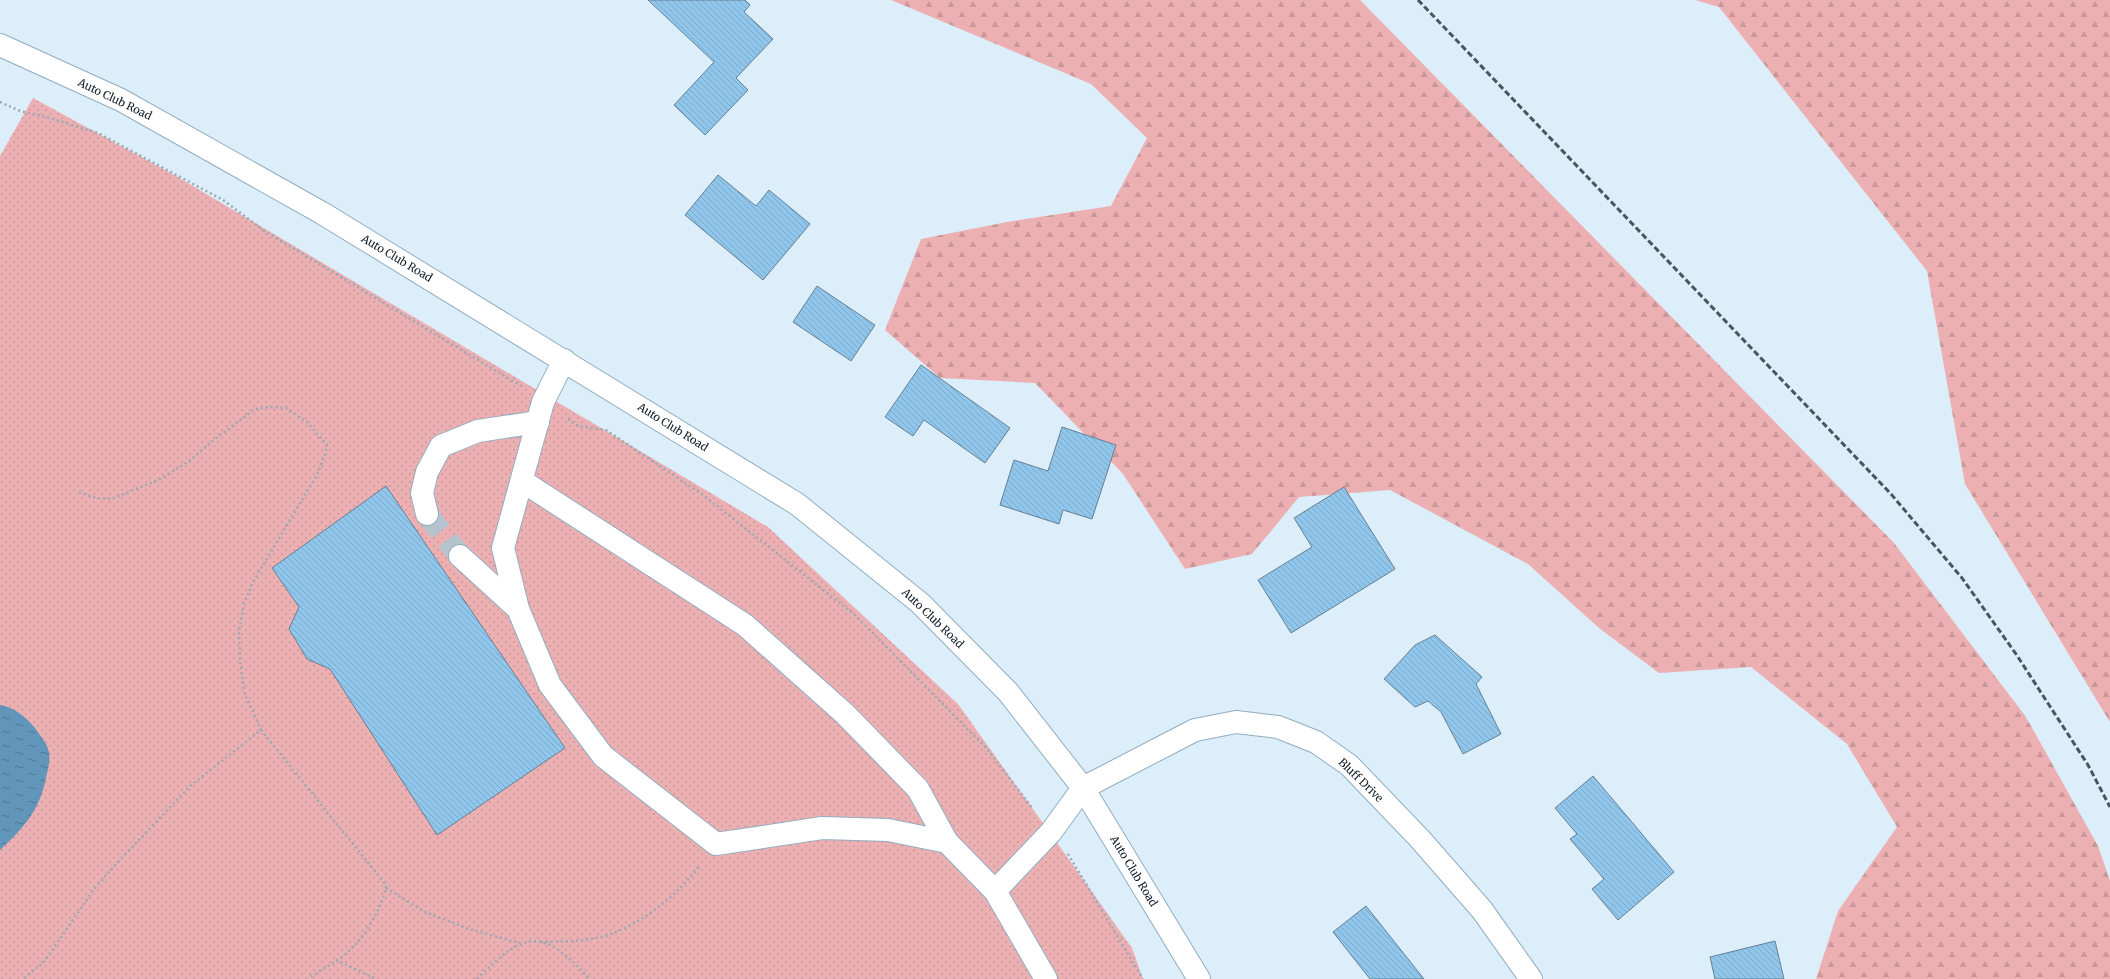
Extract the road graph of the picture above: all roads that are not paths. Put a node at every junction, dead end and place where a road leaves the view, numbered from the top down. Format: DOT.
graph roads {
  1 [pos="0,45"];
  2 [pos="564,360"];
  3 [pos="538,422"];
  4 [pos="522,481"];
  5 [pos="427,514"];
  6 [pos="460,556"];
  7 [pos="518,609"];
  8 [pos="1083,788"];
  9 [pos="947,842"];
  10 [pos="995,891"];
  11 [pos="1046,979"];
  12 [pos="1199,979"];
  13 [pos="1531,979"];
  1 -- 2 [label="street, Auto Club Road"];
  2 -- 3 [label="street"];
  2 -- 8 [label="street, Auto Club Road"];
  3 -- 4 [label="street"];
  3 -- 5 [label="street"];
  4 -- 7 [label="street"];
  4 -- 9 [label="street"];
  6 -- 7 [label="street"];
  7 -- 9 [label="street"];
  8 -- 10 [label="street"];
  8 -- 12 [label="street, Auto Club Road"];
  8 -- 13 [label="street, Bluff Drive"];
  9 -- 10 [label="street"];
  10 -- 11 [label="street"];
}
